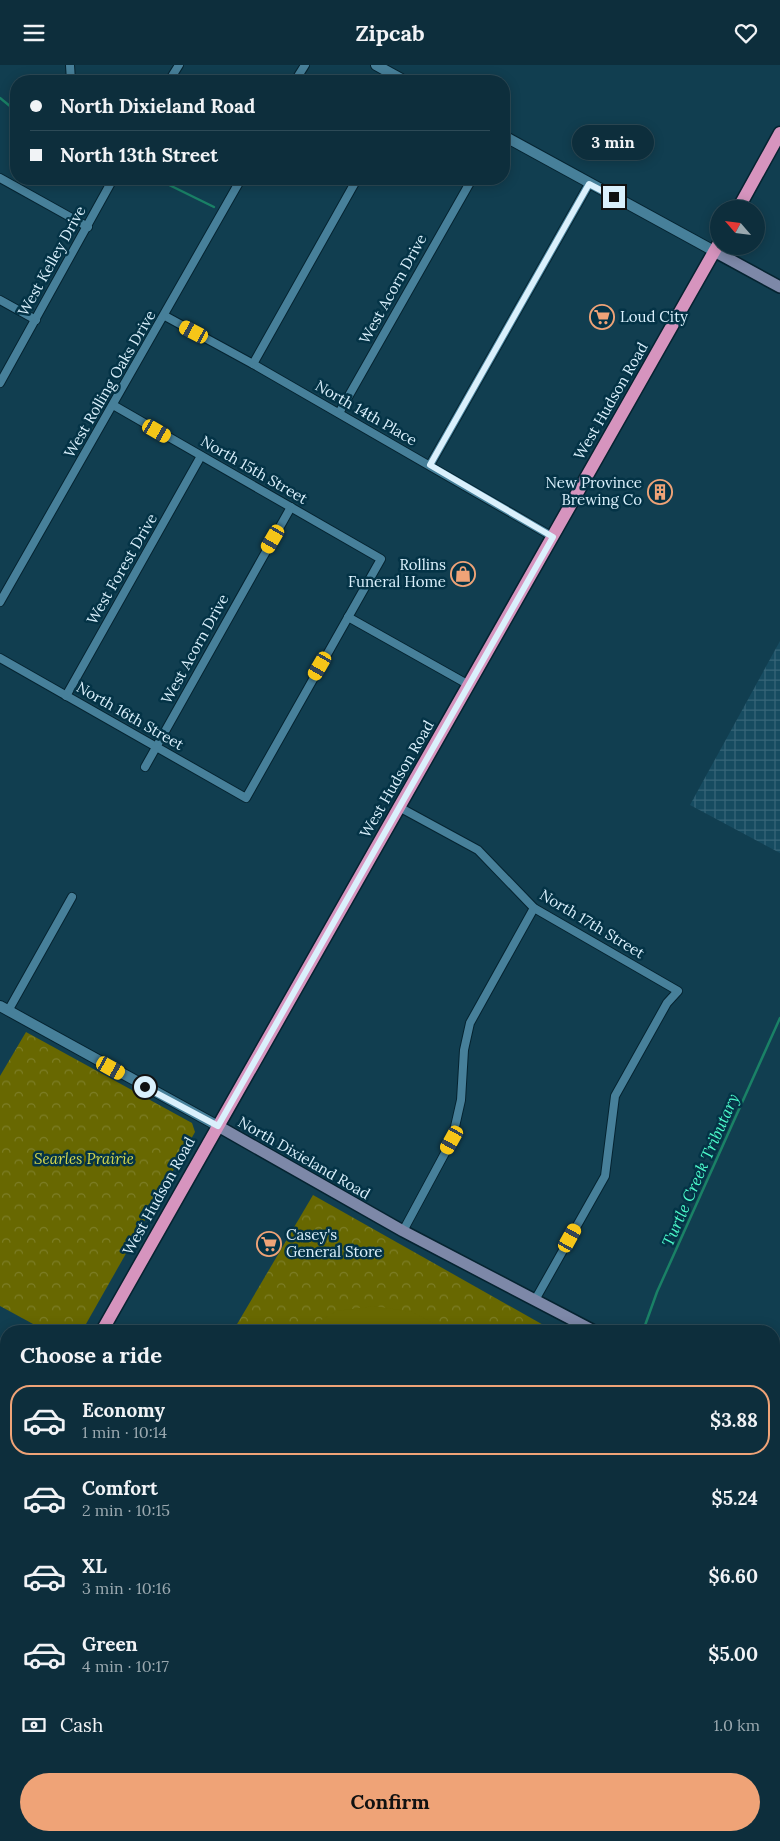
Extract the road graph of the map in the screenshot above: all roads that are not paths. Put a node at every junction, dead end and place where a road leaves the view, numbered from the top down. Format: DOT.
graph roads {
  1 [pos="376,65"];
  2 [pos="394,75"];
  3 [pos="780,133"];
  4 [pos="510,139"];
  5 [pos="589,184"];
  6 [pos="13,185"];
  7 [pos="110,185"];
  8 [pos="238,185"];
  9 [pos="354,185"];
  10 [pos="469,185"];
  11 [pos="743,200"];
  12 [pos="88,227"];
  13 [pos="710,244"];
  14 [pos="712,255"];
  15 [pos="729,255"];
  16 [pos="780,287"];
  17 [pos="0,300"];
  18 [pos="164,316"];
  19 [pos="36,320"];
  20 [pos="253,364"];
  21 [pos="0,383"];
  22 [pos="113,405"];
  23 [pos="339,413"];
  24 [pos="201,456"];
  25 [pos="430,465"];
  26 [pos="291,507"];
  27 [pos="553,537"];
  28 [pos="0,602"];
  29 [pos="348,617"];
  30 [pos="0,658"];
  31 [pos="469,685"];
  32 [pos="66,695"];
  33 [pos="155,747"];
  34 [pos="145,767"];
  35 [pos="399,807"];
  36 [pos="72,897"];
  37 [pos="534,908"];
  38 [pos="4,1009"];
  39 [pos="218,1126"];
  40 [pos="403,1231"];
  41 [pos="536,1300"];
  42 [pos="105,1325"];
  43 [pos="583,1325"];
  1 -- 2 [label="street"];
  3 -- 11 [label="highway"];
  4 -- 5 [label="street"];
  5 -- 13 [label="street"];
  5 -- 25 [label="street"];
  6 -- 12 [label="street"];
  7 -- 12 [label="street, West Kelley Drive"];
  8 -- 18 [label="street, West Rolling Oaks Drive"];
  9 -- 20 [label="street"];
  10 -- 23 [label="street, West Acorn Drive"];
  12 -- 19 [label="street, West Kelley Drive"];
  14 -- 27 [label="highway, West Hudson Road"];
  15 -- 16 [label="main road"];
  17 -- 19 [label="street"];
  18 -- 20 [label="street, North 14th Place"];
  18 -- 22 [label="street, West Rolling Oaks Drive"];
  19 -- 21 [label="street, West Kelley Drive"];
  20 -- 23 [label="street, North 14th Place"];
  22 -- 24 [label="street, North 15th Street"];
  22 -- 28 [label="street, West Rolling Oaks Drive"];
  23 -- 25 [label="street, North 14th Place"];
  24 -- 26 [label="street, North 15th Street"];
  24 -- 32 [label="street, West Forest Drive"];
  25 -- 27 [label="street, North 14th Place"];
  26 -- 29 [label="street, North 15th Street"];
  26 -- 33 [label="street, West Acorn Drive"];
  27 -- 31 [label="highway, West Hudson Road"];
  29 -- 31 [label="street"];
  29 -- 33 [label="street, North 16th Street"];
  30 -- 32 [label="street, North 16th Street"];
  31 -- 35 [label="highway, West Hudson Road"];
  32 -- 33 [label="street, North 16th Street"];
  33 -- 34 [label="street, West Acorn Drive"];
  35 -- 37 [label="street, North 17th Street"];
  35 -- 39 [label="highway, West Hudson Road"];
  36 -- 38 [label="street"];
  37 -- 40 [label="street"];
  37 -- 41 [label="street, North 17th Street"];
  38 -- 39 [label="street, North Dixieland Road"];
  39 -- 40 [label="main road, North Dixieland Road"];
  39 -- 42 [label="highway, West Hudson Road"];
  40 -- 41 [label="main road, North Dixieland Road"];
  41 -- 43 [label="main road, North Dixieland Road"];
}
